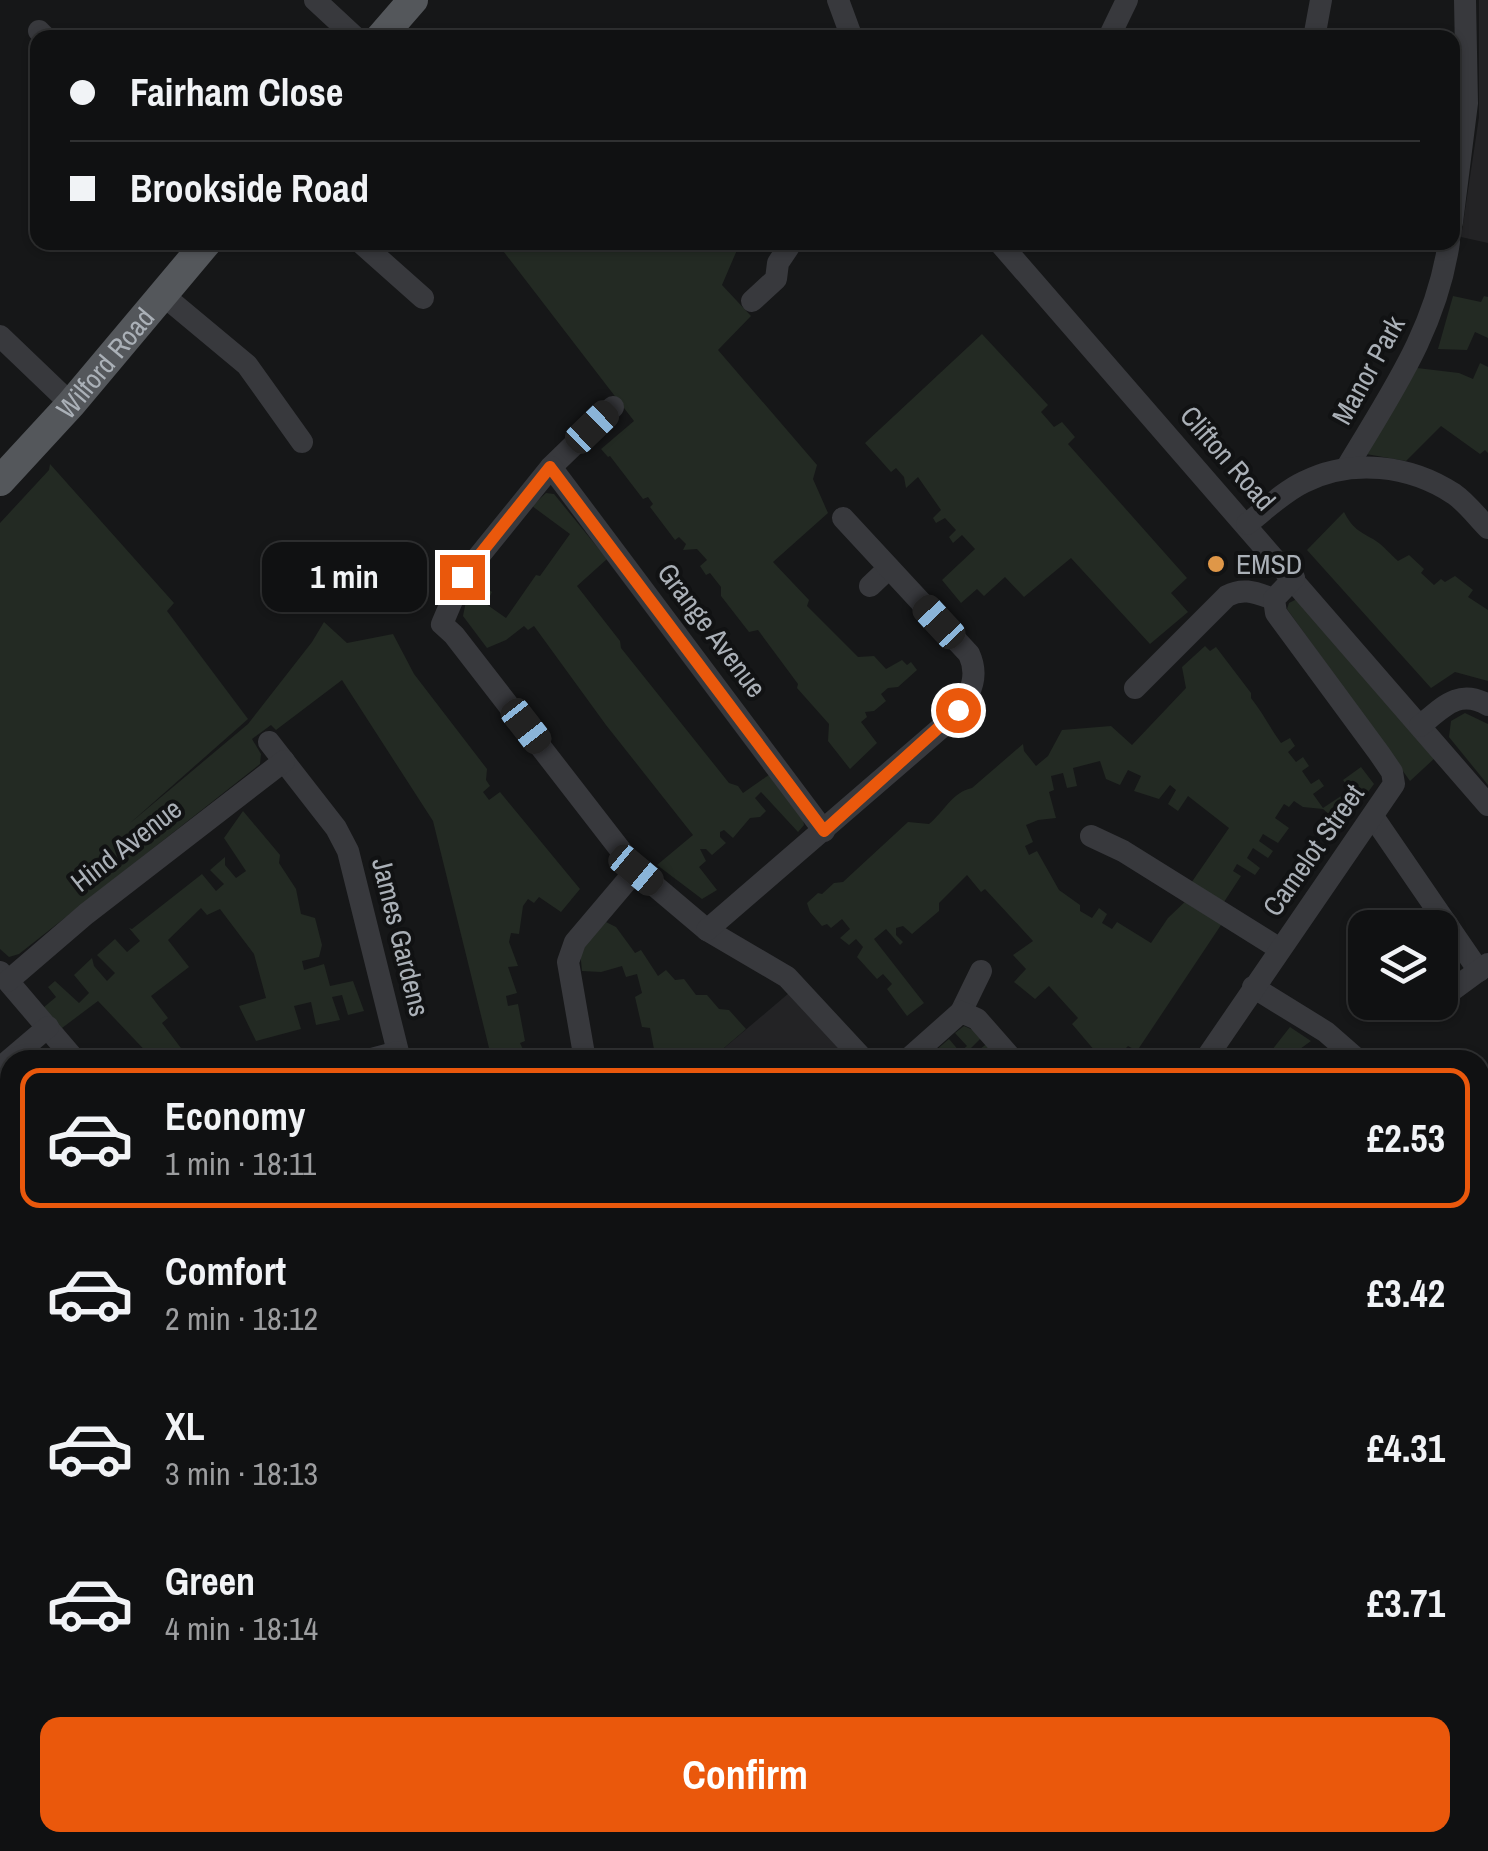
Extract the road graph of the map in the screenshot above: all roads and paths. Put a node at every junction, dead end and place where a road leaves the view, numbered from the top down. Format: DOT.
graph roads {
  1 [pos="316,0"];
  2 [pos="413,0"];
  3 [pos="838,0"];
  4 [pos="1321,0"];
  5 [pos="1465,0"];
  6 [pos="1119,4"];
  7 [pos="348,30"];
  8 [pos="387,30"];
  9 [pos="849,30"];
  10 [pos="1111,30"];
  11 [pos="1315,30"];
  12 [pos="1460,159"];
  13 [pos="200,250"];
  14 [pos="369,250"];
  15 [pos="786,250"];
  16 [pos="1006,250"];
  17 [pos="1448,250"];
  18 [pos="163,296"];
  19 [pos="423,298"];
  20 [pos="752,301"];
  21 [pos="0,336"];
  22 [pos="71,404"];
  23 [pos="612,407"];
  24 [pos="302,442"];
  25 [pos="550,467"];
  26 [pos="1347,468"];
  27 [pos="0,480"];
  28 [pos="843,518"];
  29 [pos="1246,524"];
  30 [pos="1488,528"];
  31 [pos="889,568"];
  32 [pos="1294,578"];
  33 [pos="870,586"];
  34 [pos="1274,599"];
  35 [pos="1135,688"];
  36 [pos="1488,706"];
  37 [pos="1420,726"];
  38 [pos="277,752"];
  39 [pos="1488,805"];
  40 [pos="1374,818"];
  41 [pos="824,831"];
  42 [pos="1091,836"];
  43 [pos="636,870"];
  44 [pos="707,930"];
  45 [pos="1280,948"];
  46 [pos="1483,968"];
  47 [pos="981,971"];
  48 [pos="4,977"];
  49 [pos="1458,986"];
  50 [pos="1254,987"];
  51 [pos="961,1012"];
  52 [pos="48,1027"];
  53 [pos="21,1050"];
  54 [pos="68,1050"];
  55 [pos="398,1050"];
  56 [pos="583,1050"];
  57 [pos="855,1050"];
  58 [pos="918,1050"];
  59 [pos="1005,1050"];
  60 [pos="1212,1050"];
  61 [pos="1347,1050"];
  1 -- 7 [label="street"];
  2 -- 8 [label="main road"];
  3 -- 9 [label="street"];
  4 -- 11 [label="street"];
  5 -- 12 [label="street"];
  6 -- 10 [label="street"];
  13 -- 18 [label="main road, Wilford Road"];
  14 -- 19 [label="street"];
  15 -- 20 [label="street"];
  16 -- 29 [label="street, Clifton Road"];
  17 -- 26 [label="street, Manor Park"];
  18 -- 22 [label="main road, Wilford Road"];
  18 -- 24 [label="street"];
  21 -- 22 [label="street"];
  22 -- 27 [label="main road, Wilford Road"];
  23 -- 25 [label="street"];
  25 -- 41 [label="street, Grange Avenue"];
  25 -- 43 [label="street"];
  26 -- 29 [label="street"];
  26 -- 30 [label="street"];
  28 -- 31 [label="street"];
  29 -- 32 [label="street, Clifton Road"];
  31 -- 33 [label="street"];
  31 -- 41 [label="street"];
  32 -- 34 [label="street"];
  32 -- 37 [label="street, Clifton Road"];
  34 -- 35 [label="street"];
  34 -- 40 [label="street, Camelot Street"];
  36 -- 37 [label="street"];
  37 -- 39 [label="street, Clifton Road"];
  38 -- 48 [label="street, Hind Avenue"];
  38 -- 55 [label="street, James Gardens"];
  40 -- 45 [label="street, Camelot Street"];
  40 -- 46 [label="street"];
  41 -- 44 [label="street"];
  42 -- 45 [label="street"];
  43 -- 44 [label="street"];
  43 -- 56 [label="street"];
  44 -- 57 [label="street"];
  45 -- 50 [label="street, Camelot Street"];
  46 -- 49 [label="street"];
  47 -- 51 [label="street"];
  48 -- 52 [label="street"];
  50 -- 60 [label="street, Camelot Street"];
  50 -- 61 [label="street"];
  51 -- 58 [label="street"];
  51 -- 59 [label="street"];
  52 -- 53 [label="street"];
  52 -- 54 [label="street"];
}
